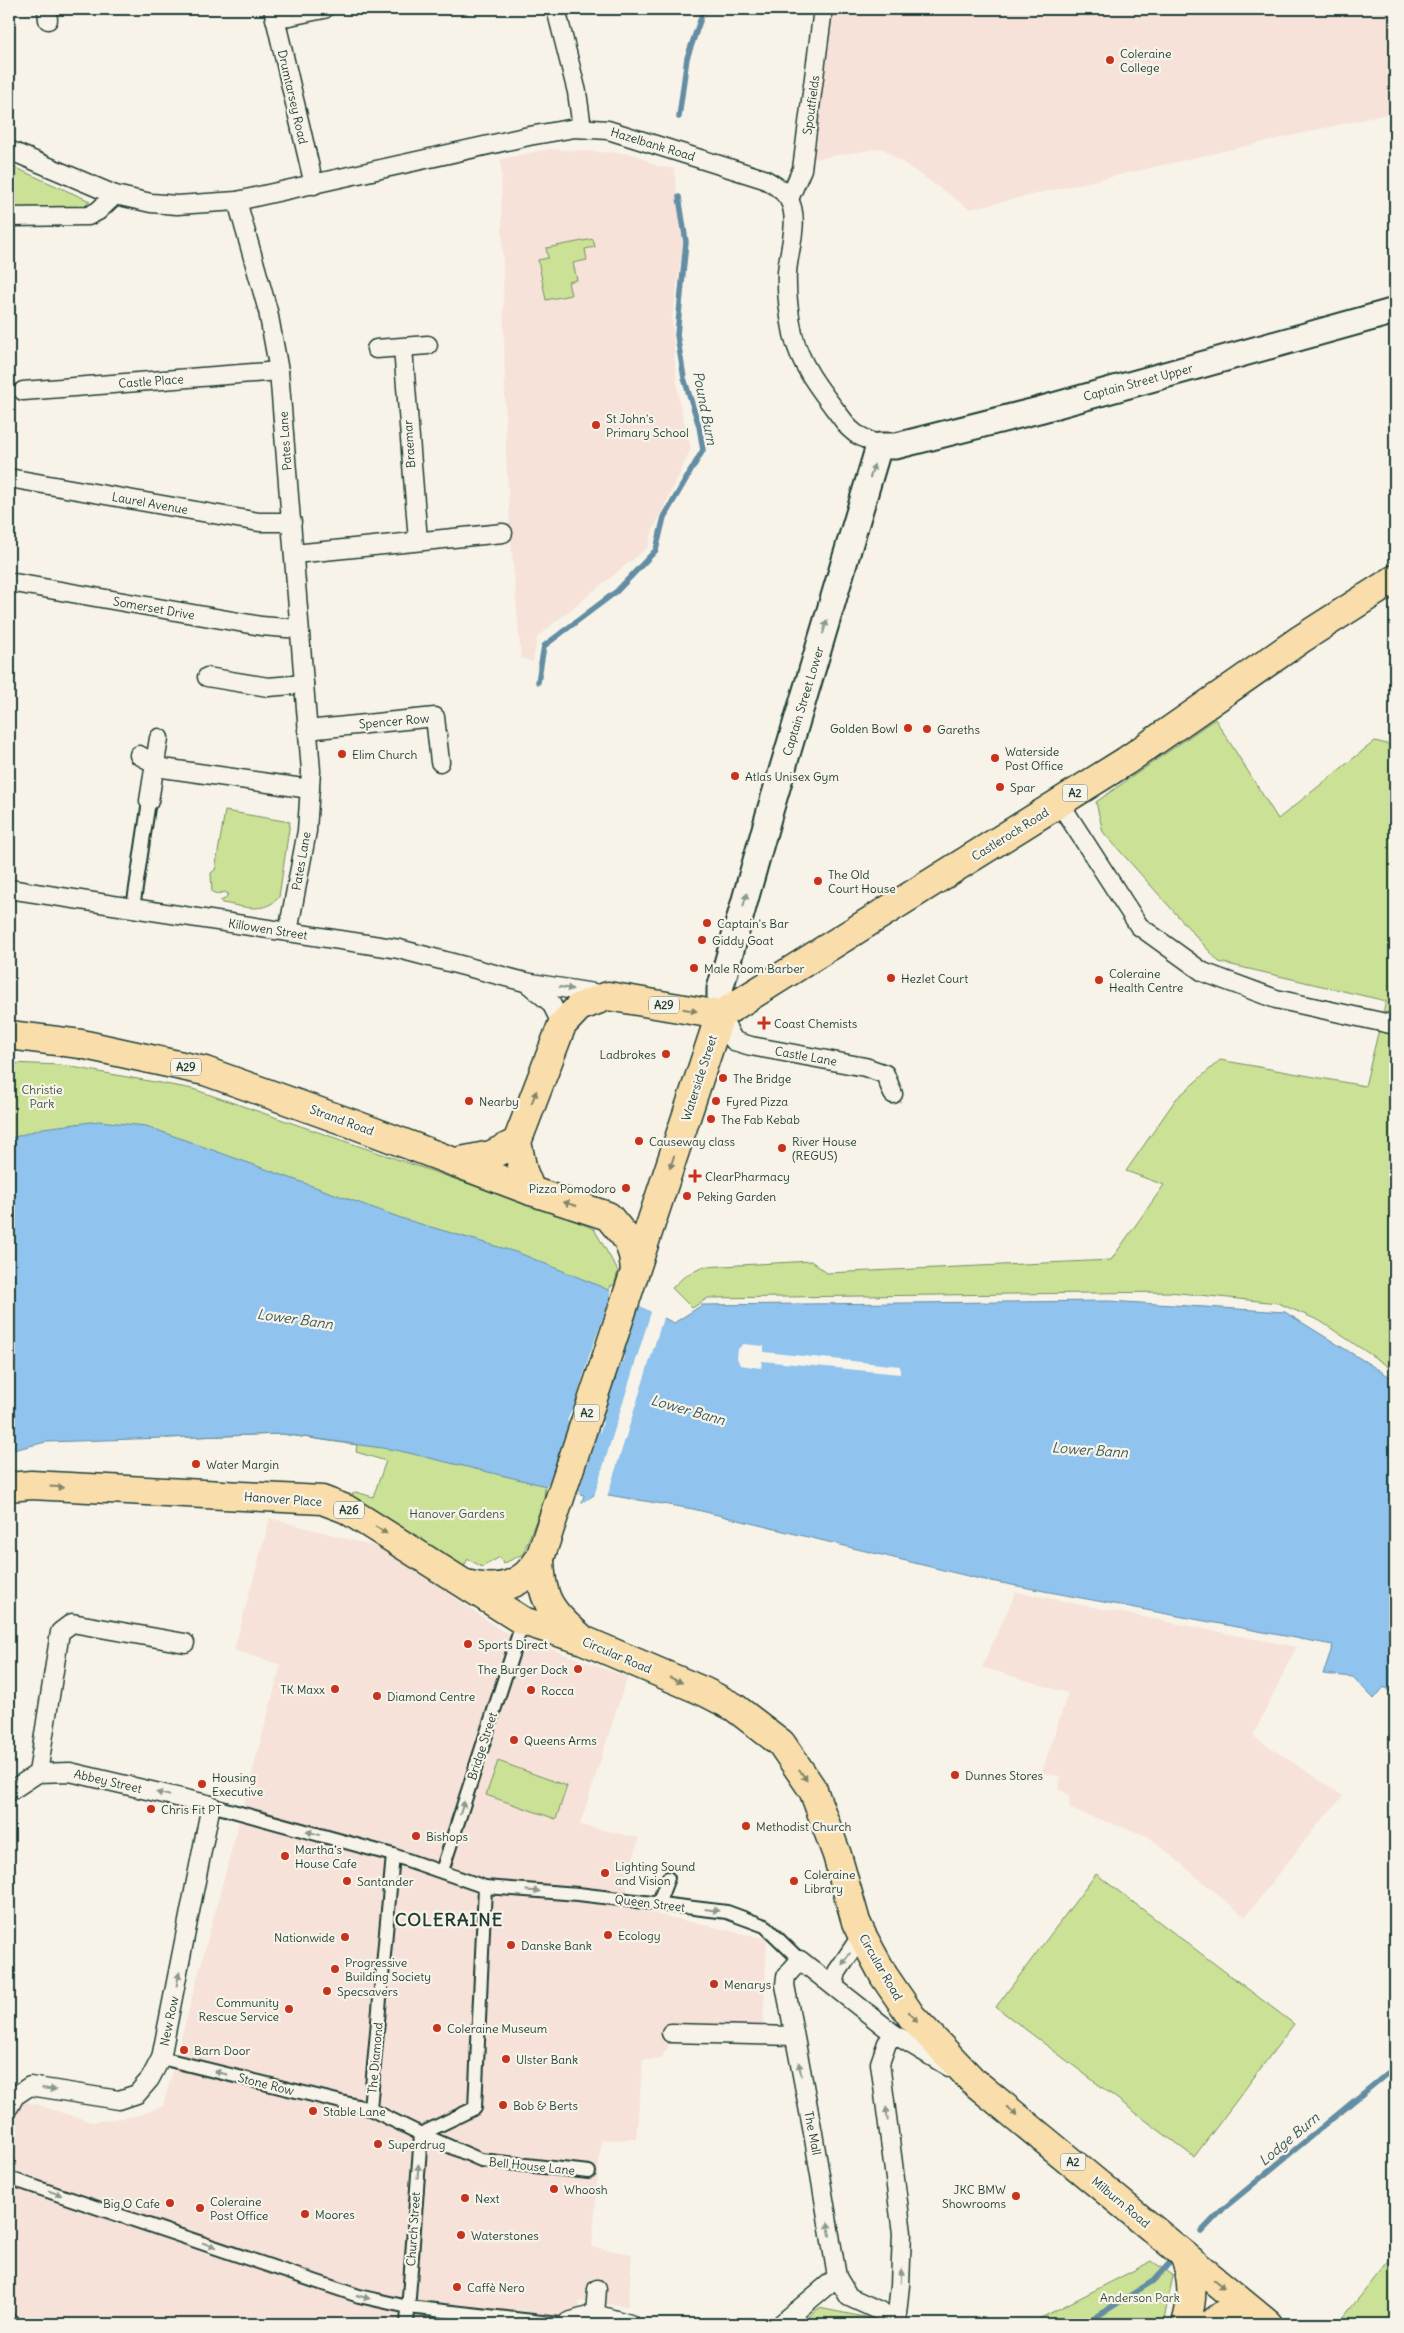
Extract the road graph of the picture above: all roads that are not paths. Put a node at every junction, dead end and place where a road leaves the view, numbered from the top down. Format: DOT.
graph roads {
  1 [pos="324,9"];
  2 [pos="556,9"];
  3 [pos="823,9"];
  4 [pos="274,14"];
  5 [pos="582,128"];
  6 [pos="9,150"];
  7 [pos="314,185"];
  8 [pos="115,194"];
  9 [pos="789,199"];
  10 [pos="238,201"];
  11 [pos="9,217"];
  12 [pos="1395,311"];
  13 [pos="428,345"];
  14 [pos="403,348"];
  15 [pos="376,350"];
  16 [pos="279,371"];
  17 [pos="23,391"];
  18 [pos="879,446"];
  19 [pos="9,478"];
  20 [pos="292,522"];
  21 [pos="503,533"];
  22 [pos="418,541"];
  23 [pos="294,554"];
  24 [pos="1395,579"];
  25 [pos="9,582"];
  26 [pos="299,629"];
  27 [pos="207,678"];
  28 [pos="304,684"];
  29 [pos="307,730"];
  30 [pos="159,738"];
  31 [pos="139,755"];
  32 [pos="440,762"];
  33 [pos="155,764"];
  34 [pos="310,789"];
  35 [pos="149,801"];
  36 [pos="1059,802"];
  37 [pos="9,889"];
  38 [pos="133,908"];
  39 [pos="288,932"];
  40 [pos="525,982"];
  41 [pos="608,996"];
  42 [pos="720,1015"];
  43 [pos="562,1025"];
  44 [pos="1395,1025"];
  45 [pos="9,1035"];
  46 [pos="893,1094"];
  47 [pos="517,1142"];
  48 [pos="456,1162"];
  49 [pos="531,1191"];
  50 [pos="659,1204"];
  51 [pos="608,1216"];
  52 [pos="636,1252"];
  53 [pos="9,1487"];
  54 [pos="540,1558"];
  55 [pos="460,1583"];
  56 [pos="523,1621"];
  57 [pos="583,1640"];
  58 [pos="185,1643"];
  59 [pos="38,1773"];
  60 [pos="9,1792"];
  61 [pos="211,1805"];
  62 [pos="393,1855"];
  63 [pos="442,1871"];
  64 [pos="668,1878"];
  65 [pos="485,1887"];
  66 [pos="658,1904"];
  67 [pos="862,1935"];
  68 [pos="800,1960"];
  69 [pos="834,1985"];
  70 [pos="671,2033"];
  71 [pos="894,2034"];
  72 [pos="793,2036"];
  73 [pos="161,2058"];
  74 [pos="973,2081"];
  75 [pos="9,2107"];
  76 [pos="370,2109"];
  77 [pos="421,2134"];
  78 [pos="589,2172"];
  79 [pos="9,2178"];
  80 [pos="1178,2250"];
  81 [pos="837,2277"];
  82 [pos="597,2289"];
  83 [pos="408,2307"];
  84 [pos="595,2314"];
  85 [pos="1261,2319"];
  86 [pos="568,2322"];
  87 [pos="407,2324"];
  88 [pos="630,2324"];
  89 [pos="781,2324"];
  90 [pos="895,2324"];
  91 [pos="1186,2324"];
  92 [pos="1211,2324"];
  1 -- 4 [label="street"];
  2 -- 5 [label="street"];
  3 -- 9 [label="street, Spoutfields"];
  4 -- 7 [label="street, Drumtarsey Road"];
  5 -- 7 [label="street, Hazelbank Road"];
  5 -- 9 [label="street, Hazelbank Road"];
  6 -- 8 [label="street, Hazelbank Road"];
  7 -- 10 [label="street, Hazelbank Road"];
  8 -- 10 [label="street, Hazelbank Road"];
  8 -- 11 [label="street"];
  9 -- 18 [label="street"];
  10 -- 16 [label="street, Pates Lane"];
  12 -- 18 [label="main road, Captain Street Upper"];
  13 -- 14 [label="street"];
  14 -- 15 [label="street"];
  14 -- 22 [label="street, Braemar"];
  16 -- 17 [label="street, Castle Place"];
  16 -- 20 [label="street, Pates Lane"];
  42 -- 18 [label="main road, Captain Street Lower, one-way"];
  19 -- 20 [label="street, Laurel Avenue"];
  20 -- 23 [label="street, Pates Lane"];
  21 -- 22 [label="street"];
  22 -- 23 [label="street"];
  23 -- 26 [label="street, Pates Lane"];
  24 -- 36 [label="main road, Castlerock Road / A2"];
  25 -- 26 [label="street, Somerset Drive"];
  26 -- 28 [label="street, Pates Lane"];
  27 -- 28 [label="street"];
  28 -- 29 [label="street, Pates Lane"];
  29 -- 32 [label="street, Spencer Row"];
  29 -- 34 [label="street, Pates Lane"];
  30 -- 33 [label="street"];
  31 -- 33 [label="street"];
  33 -- 34 [label="street"];
  33 -- 35 [label="street"];
  34 -- 39 [label="street, Pates Lane"];
  35 -- 38 [label="street"];
  36 -- 42 [label="main road, Castlerock Road / A2"];
  36 -- 44 [label="street"];
  37 -- 38 [label="street, Killowen Street"];
  38 -- 39 [label="street, Killowen Street"];
  39 -- 40 [label="street, Killowen Street"];
  40 -- 41 [label="street, Killowen Street, one-way"];
  40 -- 43 [label="street, Killowen Street"];
  41 -- 42 [label="main road, Killowen Street / A29, one-way"];
  41 -- 43 [label="main road"];
  42 -- 46 [label="street, Castle Lane"];
  42 -- 50 [label="main road, Waterside Street / A2, one-way"];
  47 -- 43 [label="main road, one-way"];
  45 -- 48 [label="main road, Strand Road / A29"];
  47 -- 48 [label="main road"];
  47 -- 49 [label="main road"];
  48 -- 49 [label="main road, Strand Road / A29"];
  51 -- 49 [label="main road, Strand Road / A29, one-way"];
  50 -- 51 [label="main road"];
  50 -- 52 [label="main road, A2"];
  51 -- 52 [label="main road"];
  52 -- 54 [label="main road, A2"];
  53 -- 55 [label="main road, Hanover Place / A26, one-way"];
  54 -- 55 [label="main road, A2"];
  54 -- 57 [label="main road, A2"];
  55 -- 56 [label="main road, Hanover Place / A26"];
  56 -- 57 [label="main road, Circular Road / A2"];
  63 -- 56 [label="street, Bridge Street, one-way"];
  57 -- 67 [label="main road, Circular Road / A2, one-way"];
  58 -- 59 [label="street"];
  59 -- 60 [label="street"];
  61 -- 59 [label="street, Abbey Street, one-way"];
  62 -- 61 [label="street, one-way"];
  73 -- 61 [label="street, New Row, one-way"];
  62 -- 63 [label="street"];
  62 -- 76 [label="street, The Diamond"];
  63 -- 65 [label="street"];
  64 -- 66 [label="street"];
  65 -- 66 [label="street, Queen Street, one-way"];
  65 -- 77 [label="street"];
  66 -- 68 [label="street, Queen Street, one-way"];
  67 -- 69 [label="street, one-way"];
  67 -- 74 [label="main road, Circular Road / A2, one-way"];
  68 -- 69 [label="street"];
  68 -- 72 [label="street, The Mall"];
  69 -- 71 [label="street"];
  70 -- 72 [label="street"];
  71 -- 74 [label="street"];
  90 -- 71 [label="street, one-way"];
  81 -- 72 [label="street, The Mall, one-way"];
  75 -- 73 [label="street, New Row, one-way"];
  76 -- 73 [label="street, Stone Row, one-way"];
  74 -- 80 [label="main road, Milburn Road / A2, one-way"];
  76 -- 77 [label="street, The Diamond"];
  77 -- 78 [label="street, Bell House Lane"];
  83 -- 77 [label="street, Church Street, one-way"];
  79 -- 83 [label="street, one-way"];
  80 -- 85 [label="main road, Milburn Road / A2, one-way"];
  80 -- 91 [label="main road"];
  81 -- 89 [label="street"];
  81 -- 90 [label="street, The Mall"];
  82 -- 84 [label="street"];
  83 -- 86 [label="street"];
  83 -- 87 [label="street, Church Street"];
  84 -- 86 [label="street"];
  84 -- 88 [label="street"];
  85 -- 92 [label="main road"];
}
